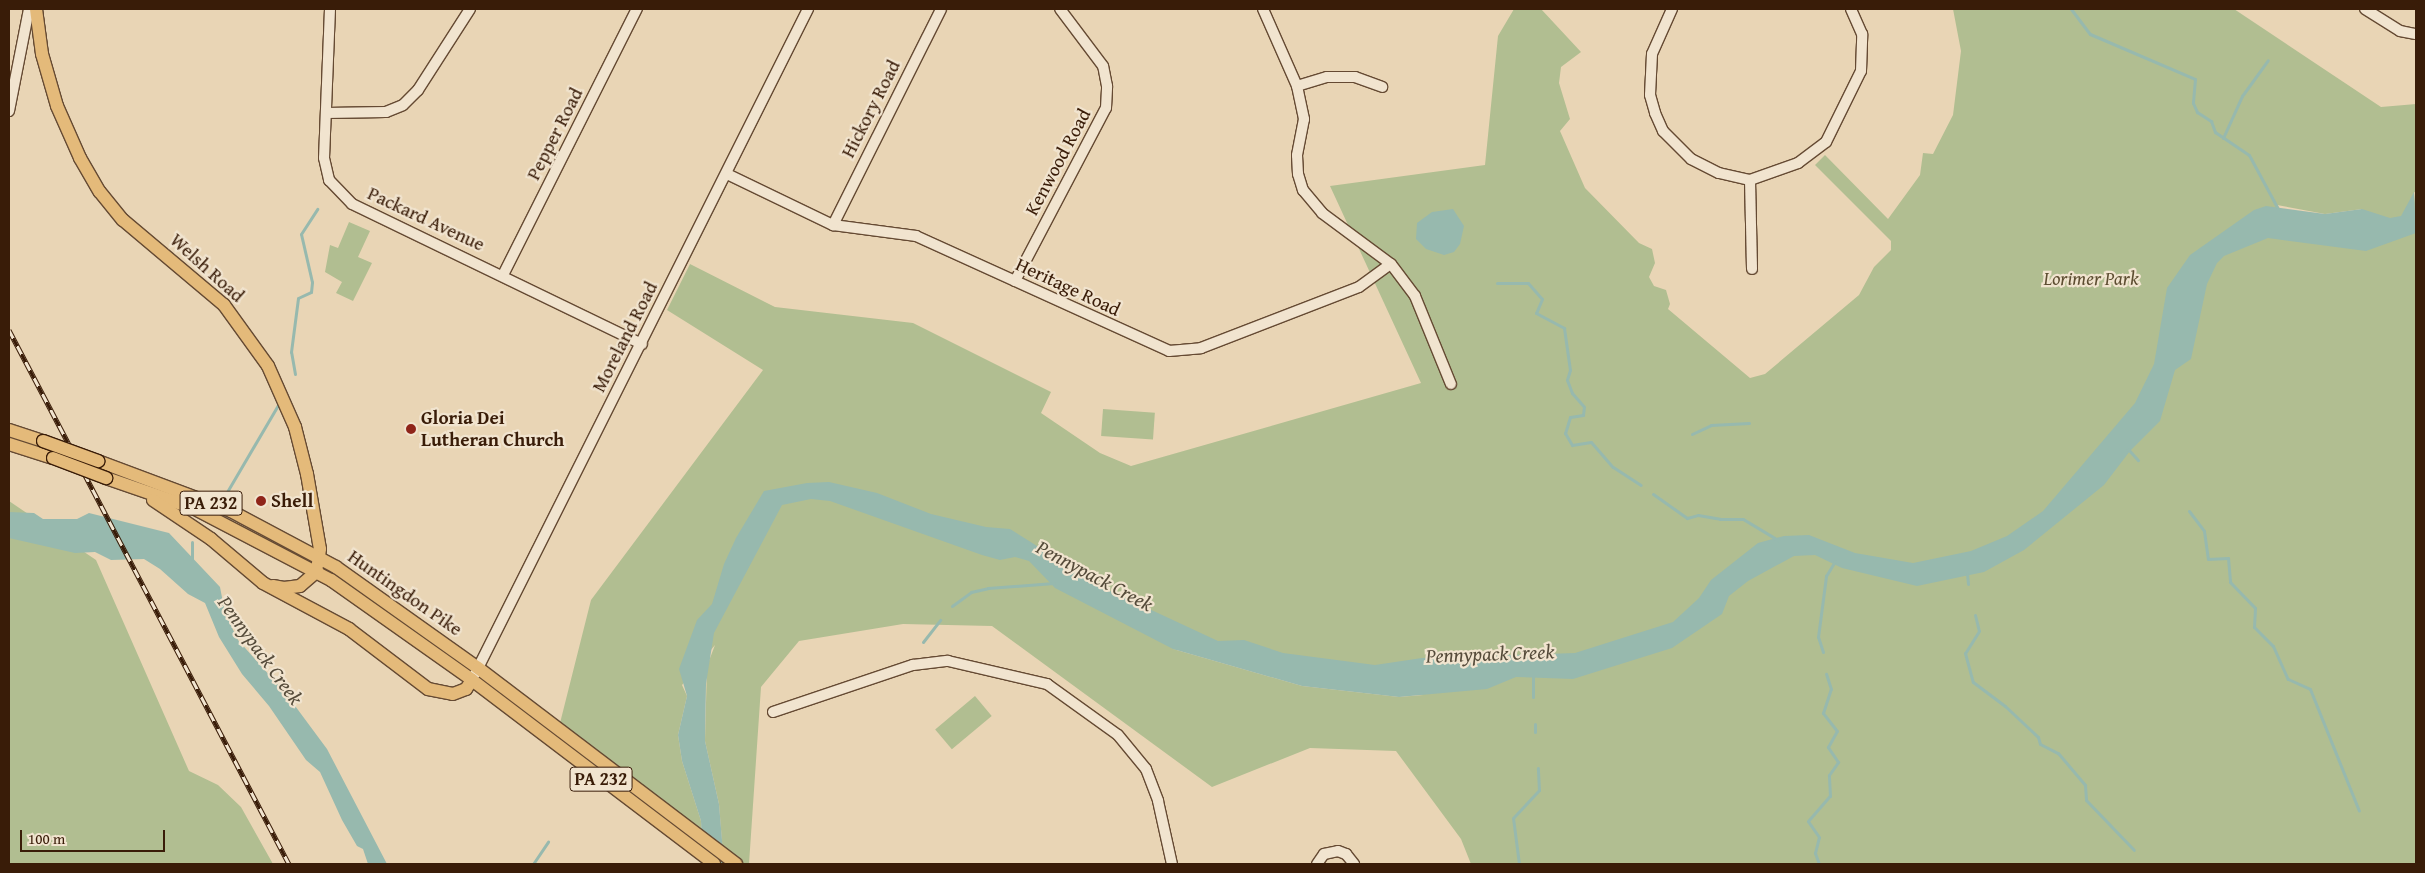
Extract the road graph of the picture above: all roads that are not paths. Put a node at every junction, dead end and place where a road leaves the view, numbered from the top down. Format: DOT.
graph roads {
  1 [pos="29,9"];
  2 [pos="36,9"];
  3 [pos="330,9"];
  4 [pos="470,9"];
  5 [pos="637,9"];
  6 [pos="808,9"];
  7 [pos="941,9"];
  8 [pos="1060,9"];
  9 [pos="1263,9"];
  10 [pos="1672,9"];
  11 [pos="1851,9"];
  12 [pos="2365,9"];
  13 [pos="2416,34"];
  14 [pos="1297,86"];
  15 [pos="1382,87"];
  16 [pos="9,112"];
  17 [pos="326,113"];
  18 [pos="727,174"];
  19 [pos="1750,180"];
  20 [pos="833,225"];
  21 [pos="1390,264"];
  22 [pos="1752,269"];
  23 [pos="503,275"];
  24 [pos="1015,280"];
  25 [pos="642,344"];
  26 [pos="1451,384"];
  27 [pos="9,430"];
  28 [pos="9,444"];
  29 [pos="129,486"];
  30 [pos="319,557"];
  31 [pos="317,571"];
  32 [pos="263,583"];
  33 [pos="478,668"];
  34 [pos="472,680"];
  35 [pos="773,712"];
  36 [pos="714,864"];
  37 [pos="736,864"];
  38 [pos="1172,864"];
  39 [pos="1317,864"];
  40 [pos="1354,864"];
  1 -- 16 [label="street"];
  2 -- 30 [label="main road, Welsh Road"];
  3 -- 17 [label="street, Packard Avenue"];
  4 -- 17 [label="street"];
  5 -- 23 [label="street, Pepper Road"];
  6 -- 18 [label="street, Moreland Road"];
  7 -- 20 [label="street, Hickory Road"];
  8 -- 24 [label="street, Kenwood Road"];
  9 -- 14 [label="street"];
  10 -- 19 [label="street"];
  11 -- 19 [label="street"];
  12 -- 13 [label="street"];
  14 -- 15 [label="street"];
  14 -- 21 [label="street"];
  17 -- 23 [label="street, Packard Avenue"];
  18 -- 20 [label="street, Heritage Road"];
  18 -- 25 [label="street, Moreland Road"];
  19 -- 22 [label="street"];
  20 -- 24 [label="street, Heritage Road"];
  21 -- 24 [label="street, Heritage Road"];
  21 -- 26 [label="street"];
  23 -- 25 [label="street, Packard Avenue"];
  25 -- 33 [label="street, Moreland Road"];
  27 -- 30 [label="main road, Huntingdon Pike / PA 232, bridge"];
  28 -- 29 [label="main road, Huntingdon Pike / PA 232, bridge"];
  29 -- 31 [label="main road, Huntingdon Pike / PA 232"];
  29 -- 32 [label="main road"];
  30 -- 31 [label="main road, Welsh Road"];
  30 -- 33 [label="main road, Huntingdon Pike / PA 232"];
  31 -- 32 [label="main road"];
  31 -- 34 [label="main road, Huntingdon Pike / PA 232"];
  32 -- 34 [label="main road"];
  33 -- 34 [label="street, Moreland Road"];
  33 -- 37 [label="main road, Huntingdon Pike / PA 232"];
  34 -- 36 [label="main road, Huntingdon Pike / PA 232"];
  35 -- 38 [label="street"];
  39 -- 40 [label="street"];
}
